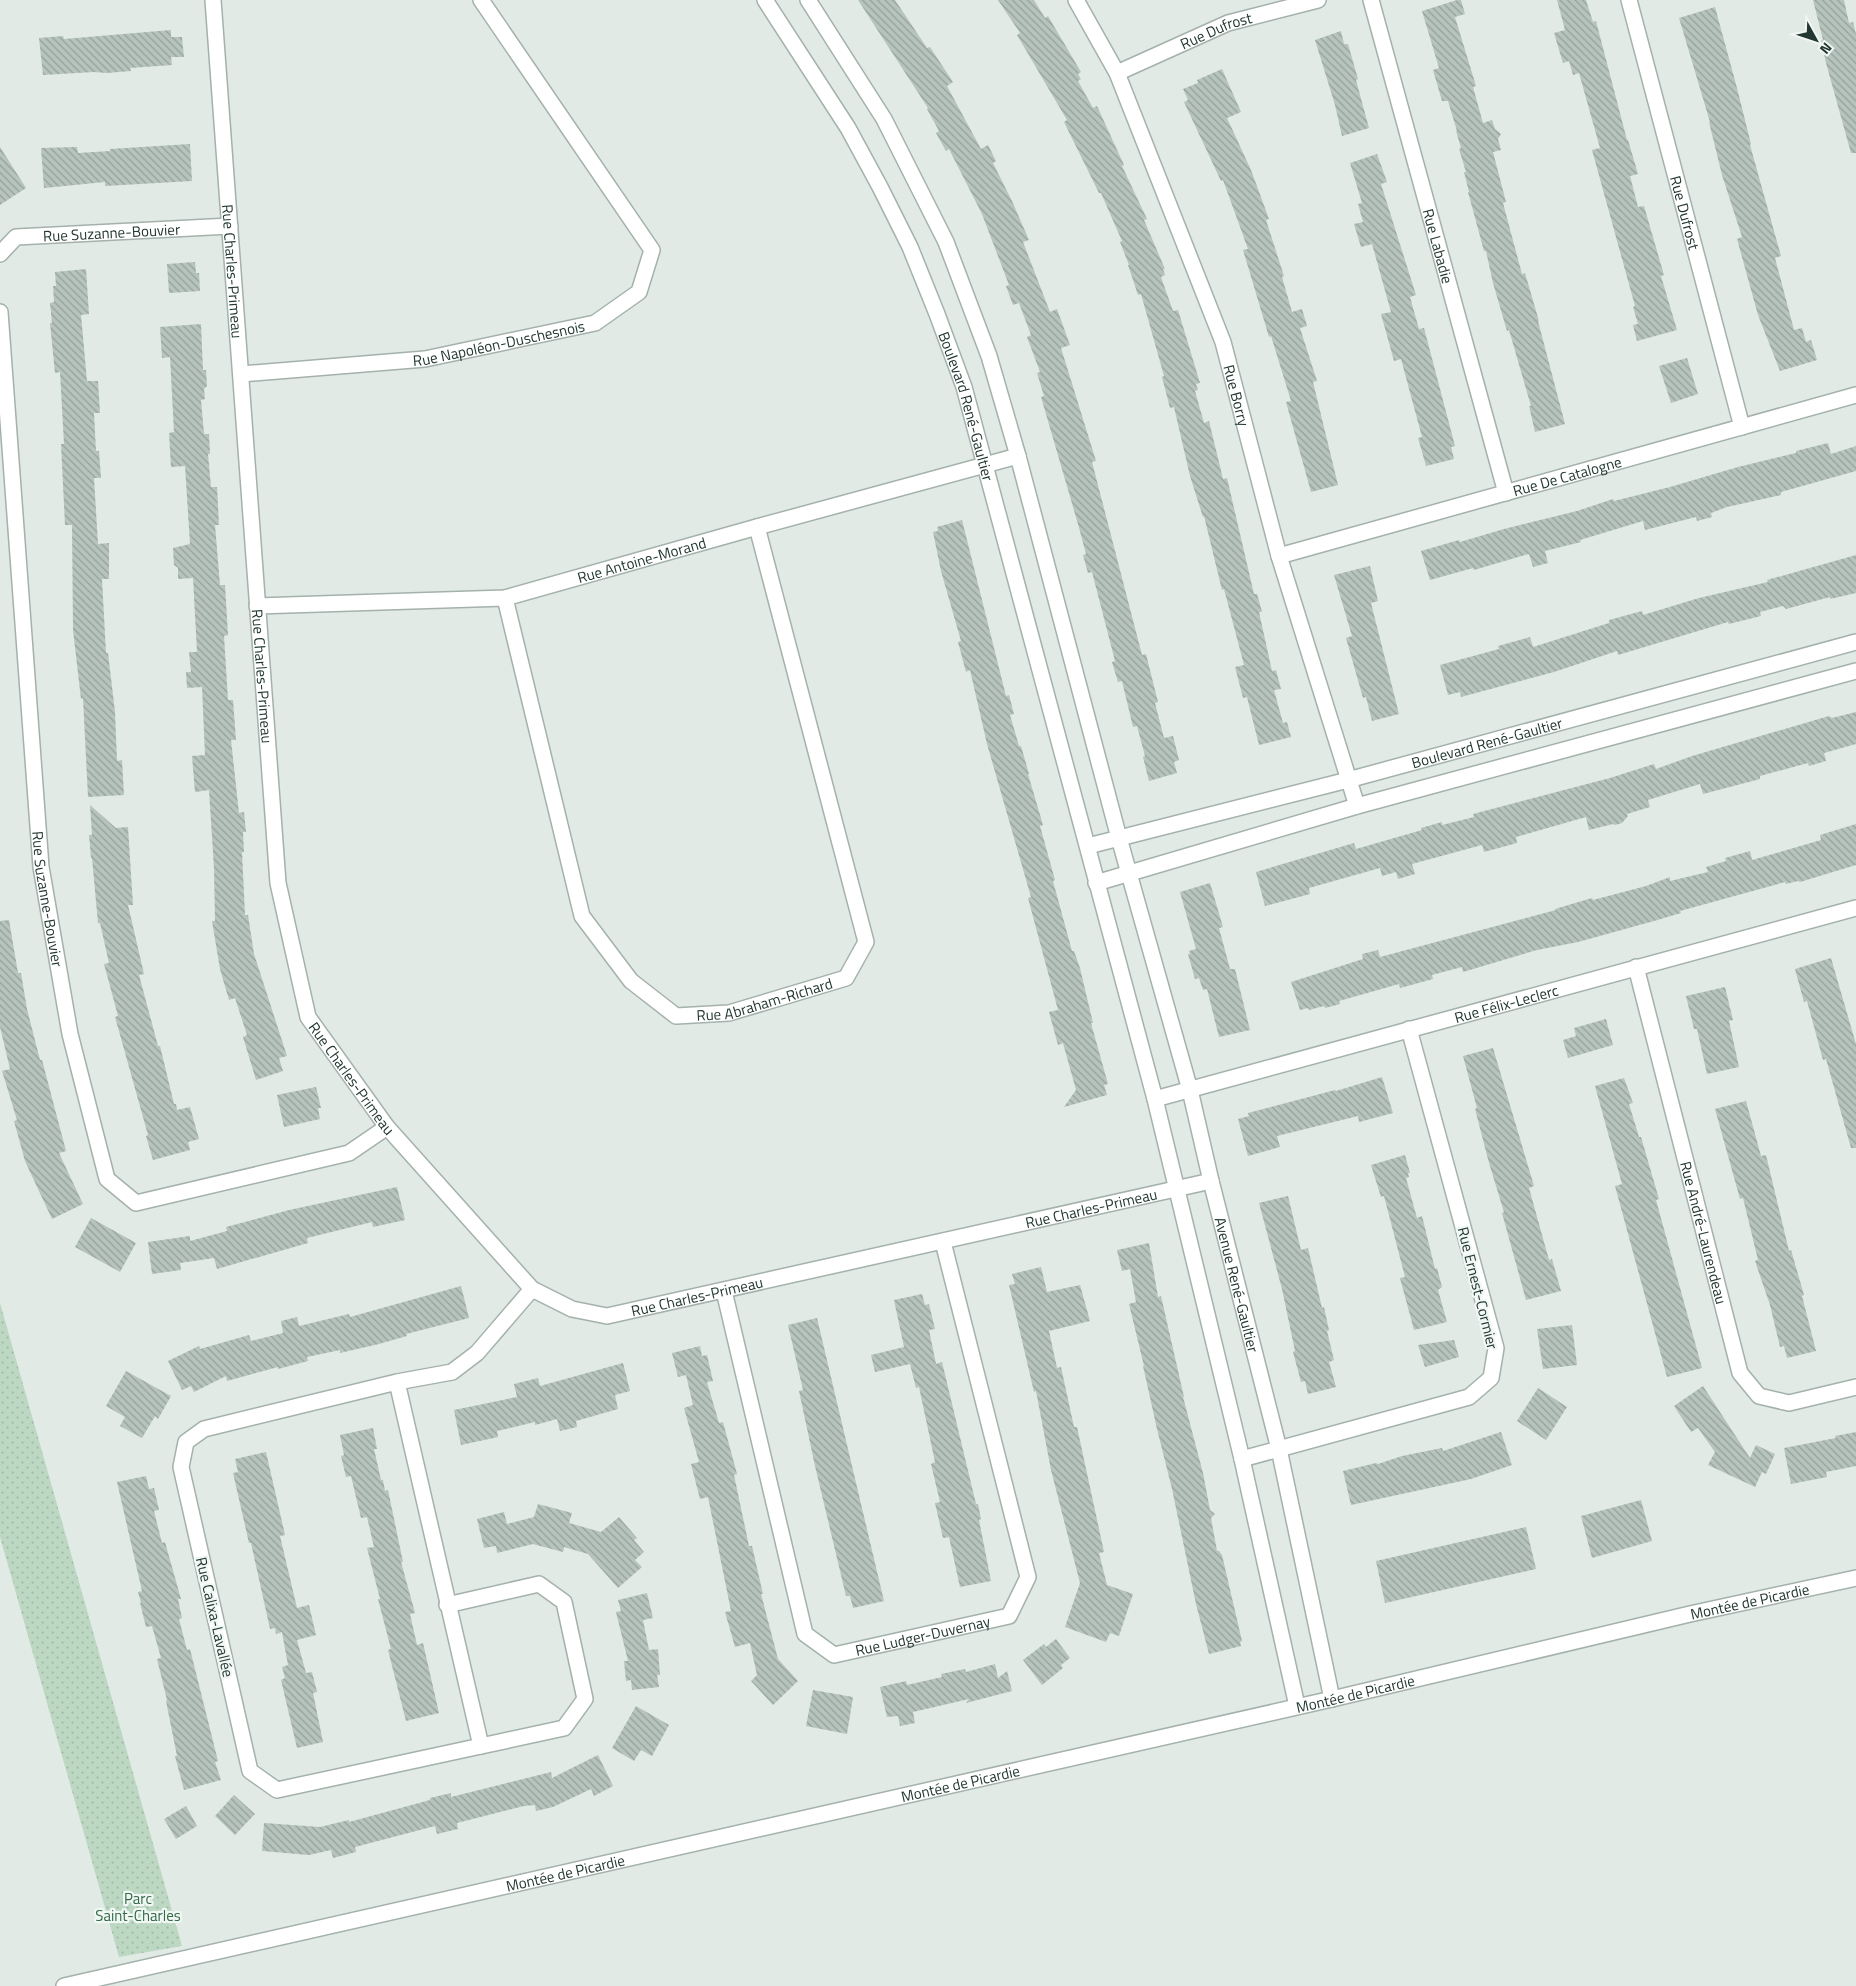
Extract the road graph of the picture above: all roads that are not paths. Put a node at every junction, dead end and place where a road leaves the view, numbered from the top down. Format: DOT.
graph roads {
  1 [pos="213,0"];
  2 [pos="481,0"];
  3 [pos="765,0"];
  4 [pos="808,0"];
  5 [pos="1076,0"];
  6 [pos="1318,0"];
  7 [pos="1370,0"];
  8 [pos="1629,0"];
  9 [pos="1118,73"];
  10 [pos="230,226"];
  11 [pos="0,254"];
  12 [pos="0,312"];
  13 [pos="240,374"];
  14 [pos="1856,395"];
  15 [pos="1742,427"];
  16 [pos="1018,456"];
  17 [pos="986,465"];
  18 [pos="1506,493"];
  19 [pos="757,527"];
  20 [pos="1279,556"];
  21 [pos="505,598"];
  22 [pos="257,606"];
  23 [pos="1856,642"];
  24 [pos="1856,671"];
  25 [pos="1348,780"];
  26 [pos="1356,806"];
  27 [pos="1118,838"];
  28 [pos="1088,846"];
  29 [pos="1129,874"];
  30 [pos="1096,883"];
  31 [pos="1856,909"];
  32 [pos="1636,967"];
  33 [pos="1409,1029"];
  34 [pos="1190,1090"];
  35 [pos="1155,1099"];
  36 [pos="387,1127"];
  37 [pos="1211,1181"];
  38 [pos="1176,1190"];
  39 [pos="943,1242"];
  40 [pos="532,1289"];
  41 [pos="724,1291"];
  42 [pos="397,1382"];
  43 [pos="1856,1387"];
  44 [pos="1279,1449"];
  45 [pos="1242,1459"];
  46 [pos="1856,1578"];
  47 [pos="447,1605"];
  48 [pos="1332,1698"];
  49 [pos="1297,1706"];
  50 [pos="481,1746"];
  51 [pos="64,1986"];
  1 -- 10 [label="street, Rue Charles-Primeau"];
  2 -- 13 [label="street, Rue Napoléon-Duschesnois"];
  3 -- 17 [label="street, Boulevard René-Gaultier"];
  4 -- 16 [label="street"];
  5 -- 9 [label="street, Rue Borry"];
  6 -- 9 [label="street, Rue Dufrost"];
  7 -- 18 [label="street, Rue Labadie"];
  8 -- 15 [label="street, Rue Dufrost"];
  9 -- 20 [label="street, Rue Borry"];
  10 -- 11 [label="street, Rue Suzanne-Bouvier"];
  10 -- 13 [label="street, Rue Charles-Primeau"];
  12 -- 36 [label="street, Rue Suzanne-Bouvier"];
  13 -- 22 [label="street, Rue Charles-Primeau"];
  14 -- 15 [label="street, Rue De Catalogne"];
  15 -- 18 [label="street, Rue De Catalogne"];
  16 -- 17 [label="street, Rue Antoine-Morand"];
  16 -- 27 [label="street"];
  17 -- 19 [label="street, Rue Antoine-Morand"];
  17 -- 28 [label="street, Boulevard René-Gaultier"];
  18 -- 20 [label="street, Rue De Catalogne"];
  19 -- 21 [label="street, Rue Antoine-Morand"];
  19 -- 21 [label="street, Rue Abraham-Richard"];
  20 -- 25 [label="street, Rue Borry"];
  21 -- 22 [label="street, Rue Antoine-Morand"];
  22 -- 36 [label="street, Rue Charles-Primeau"];
  23 -- 25 [label="street, Boulevard René-Gaultier"];
  24 -- 26 [label="street, Boulevard René-Gaultier"];
  25 -- 26 [label="street, Rue Borry"];
  25 -- 27 [label="street, Boulevard René-Gaultier"];
  26 -- 29 [label="street, Boulevard René-Gaultier"];
  27 -- 28 [label="street, Boulevard René-Gaultier"];
  27 -- 29 [label="street"];
  28 -- 30 [label="street, Boulevard René-Gaultier"];
  29 -- 30 [label="street, Boulevard René-Gaultier"];
  29 -- 34 [label="street, Avenue René-Gaultier"];
  30 -- 35 [label="street"];
  31 -- 32 [label="street, Rue Félix-Leclerc"];
  32 -- 33 [label="street, Rue Félix-Leclerc"];
  32 -- 43 [label="street, Rue André-Laurendeau"];
  33 -- 34 [label="street, Rue Félix-Leclerc"];
  33 -- 44 [label="street, Rue Ernest-Cormier"];
  34 -- 35 [label="street, Rue Félix-Leclerc"];
  34 -- 37 [label="street, Avenue René-Gaultier"];
  35 -- 38 [label="street"];
  36 -- 40 [label="street, Rue Charles-Primeau"];
  37 -- 38 [label="street, Rue Charles-Primeau"];
  37 -- 44 [label="street, Avenue René-Gaultier"];
  38 -- 39 [label="street, Rue Charles-Primeau"];
  38 -- 45 [label="street"];
  39 -- 41 [label="street, Rue Charles-Primeau"];
  39 -- 41 [label="street, Rue Ludger-Duvernay"];
  40 -- 41 [label="street, Rue Charles-Primeau"];
  40 -- 42 [label="street, Rue Calixa-Lavallée"];
  42 -- 47 [label="street"];
  42 -- 50 [label="street, Rue Calixa-Lavallée"];
  44 -- 45 [label="street, Rue Ernest-Cormier"];
  44 -- 48 [label="street, Avenue René-Gaultier"];
  45 -- 49 [label="street"];
  46 -- 48 [label="street, Montée de Picardie"];
  47 -- 50 [label="street"];
  47 -- 50 [label="street, Rue Calixa-Lavallée"];
  48 -- 49 [label="street, Montée de Picardie"];
  49 -- 51 [label="street, Montée de Picardie"];
}
